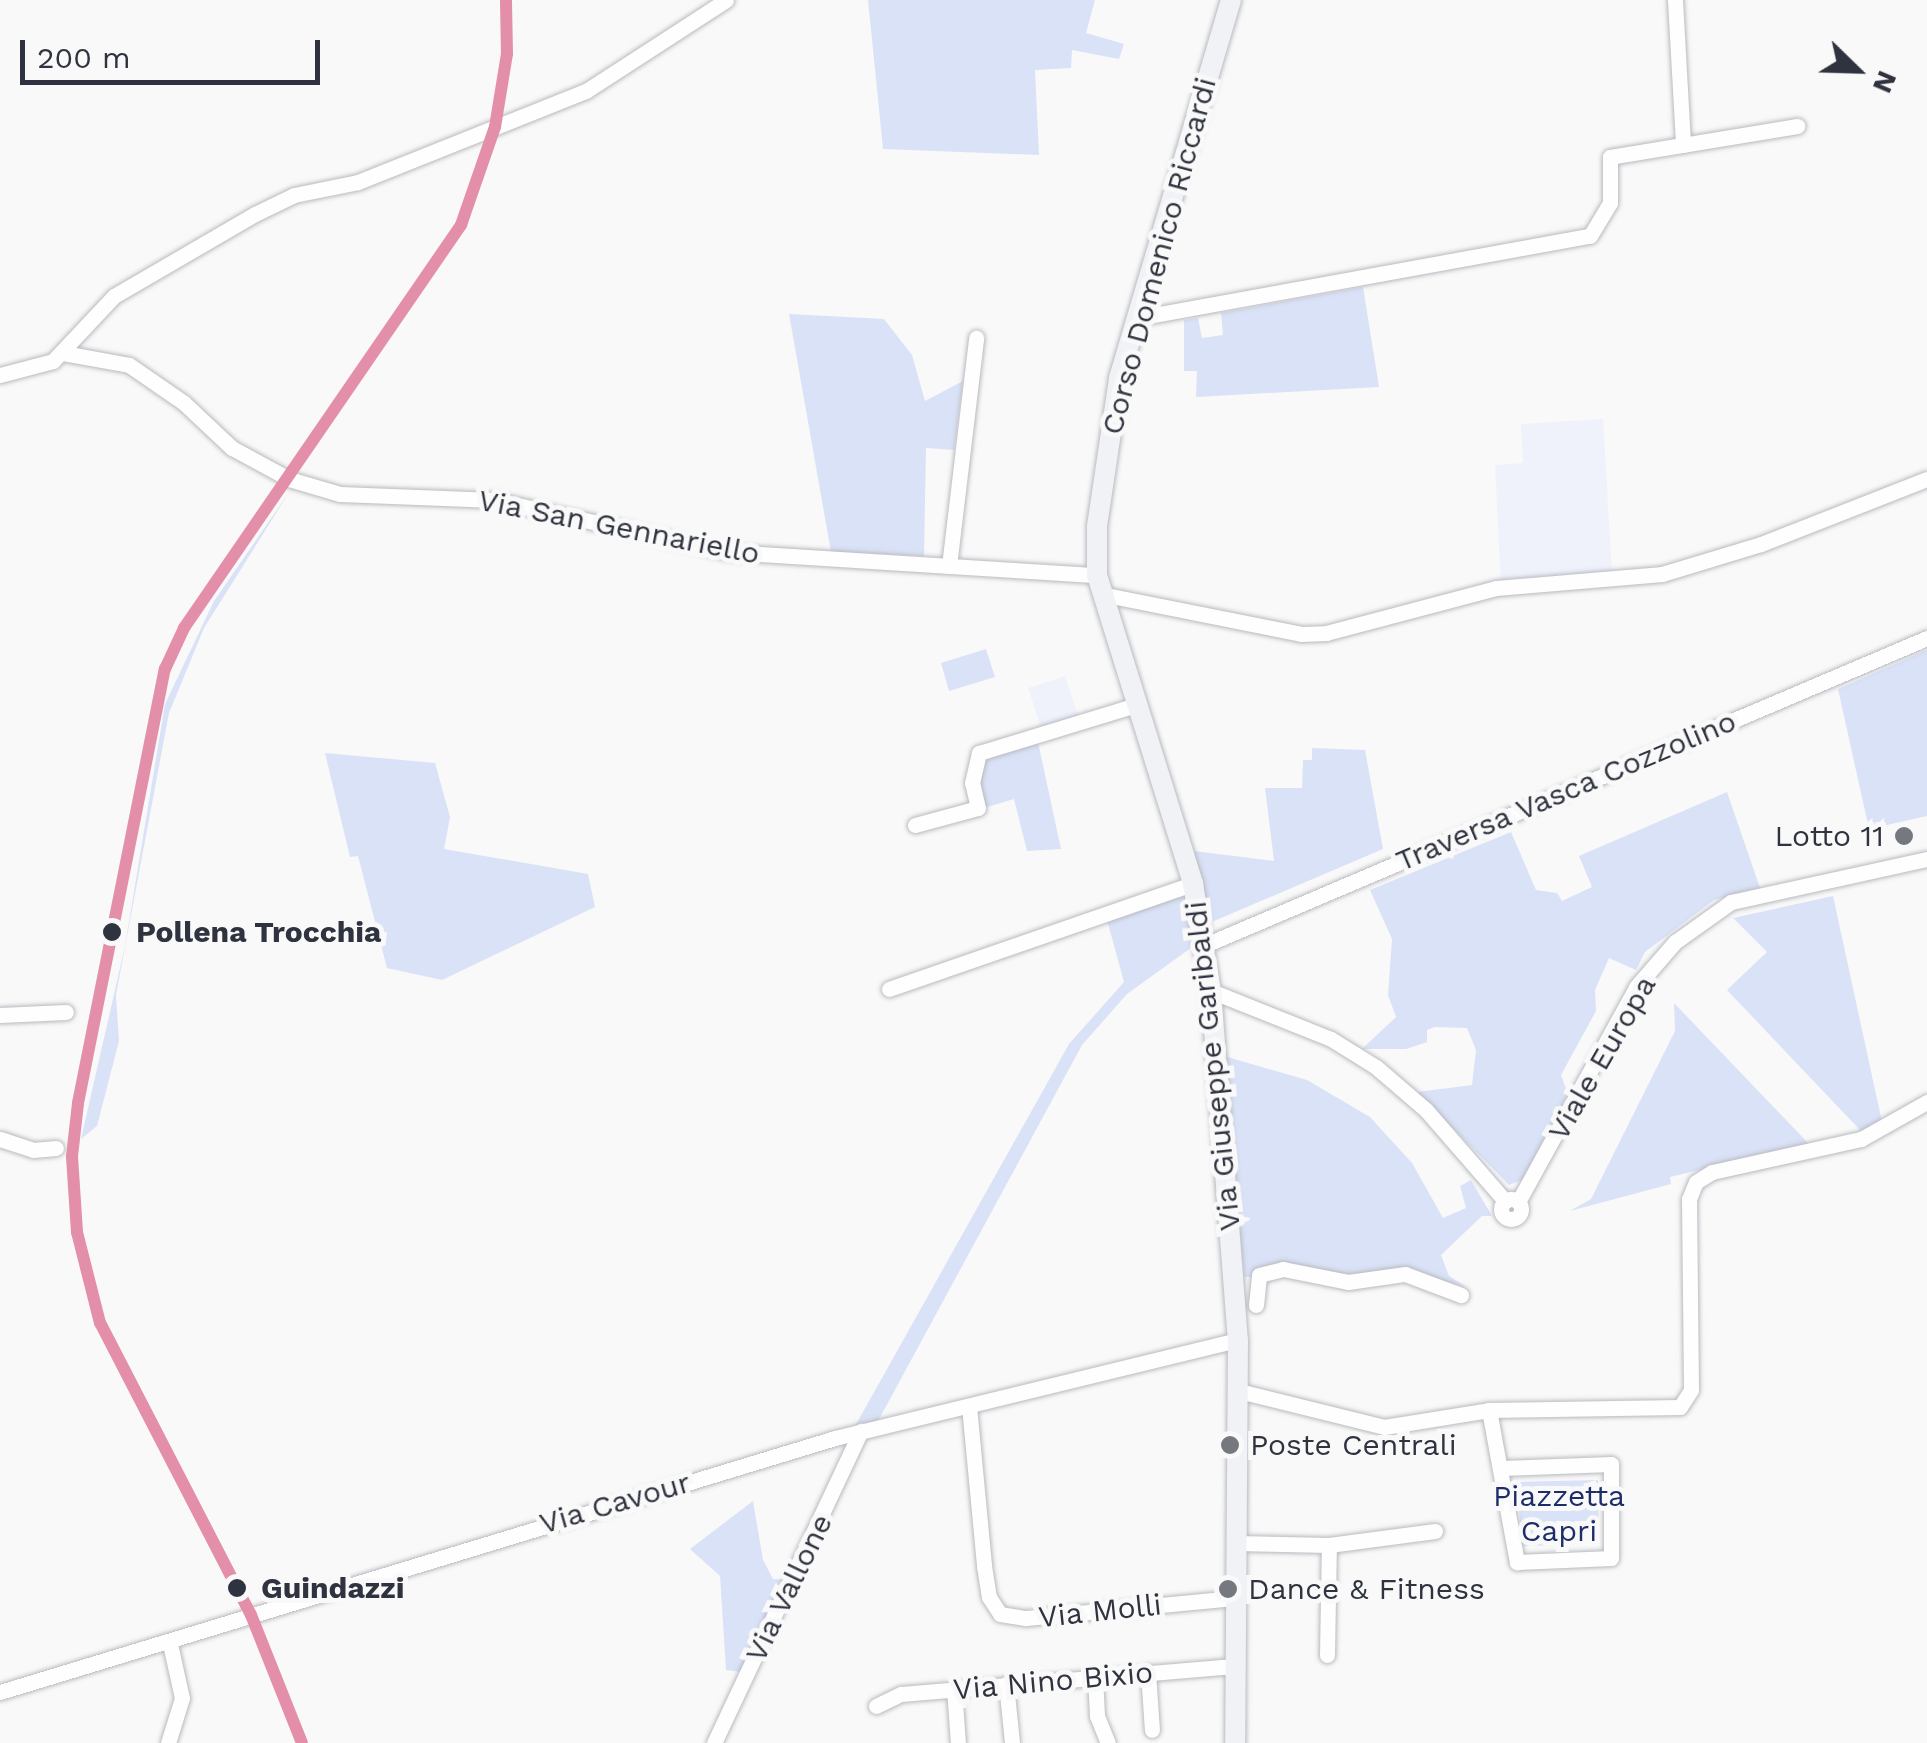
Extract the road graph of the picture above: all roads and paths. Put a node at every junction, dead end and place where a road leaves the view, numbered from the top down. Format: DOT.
graph roads {
  1 [pos="692,0"];
  2 [pos="726,0"];
  3 [pos="1231,0"];
  4 [pos="1675,0"];
  5 [pos="697,18"];
  6 [pos="1797,126"];
  7 [pos="1683,144"];
  8 [pos="1137,318"];
  9 [pos="976,338"];
  10 [pos="63,353"];
  11 [pos="0,375"];
  12 [pos="1927,479"];
  13 [pos="949,566"];
  14 [pos="1099,584"];
  15 [pos="1927,638"];
  16 [pos="1136,706"];
  17 [pos="914,825"];
  18 [pos="1927,860"];
  19 [pos="1193,884"];
  20 [pos="1205,944"];
  21 [pos="889,989"];
  22 [pos="1211,990"];
  23 [pos="66,1012"];
  24 [pos="0,1015"];
  25 [pos="1927,1102"];
  26 [pos="0,1140"];
  27 [pos="56,1148"];
  28 [pos="1460,1296"];
  29 [pos="1256,1305"];
  30 [pos="1238,1340"];
  31 [pos="1238,1391"];
  32 [pos="969,1406"];
  33 [pos="1489,1410"];
  34 [pos="861,1432"];
  35 [pos="1502,1468"];
  36 [pos="1436,1532"];
  37 [pos="1236,1543"];
  38 [pos="1329,1546"];
  39 [pos="1234,1598"];
  40 [pos="170,1644"];
  41 [pos="1326,1654"];
  42 [pos="1234,1666"];
  43 [pos="1148,1672"];
  44 [pos="1095,1676"];
  45 [pos="1006,1684"];
  46 [pos="954,1689"];
  47 [pos="0,1692"];
  48 [pos="876,1706"];
  49 [pos="1152,1730"];
  50 [pos="1012,1742"];
  51 [pos="168,1743"];
  52 [pos="714,1743"];
  53 [pos="958,1743"];
  54 [pos="1108,1743"];
  55 [pos="1235,1743"];
  1 -- 5 [label="street"];
  2 -- 5 [label="street"];
  3 -- 8 [label="main road, Corso Domenico Riccardi"];
  4 -- 7 [label="street"];
  5 -- 10 [label="street"];
  6 -- 7 [label="street"];
  7 -- 8 [label="street"];
  8 -- 14 [label="main road, Corso Domenico Riccardi"];
  9 -- 13 [label="street"];
  10 -- 11 [label="street"];
  10 -- 13 [label="street, Via San Gennariello"];
  12 -- 14 [label="street, Via San Gennariello"];
  13 -- 14 [label="street, Via San Gennariello"];
  14 -- 16 [label="main road, Via Giuseppe Garibaldi"];
  15 -- 20 [label="street, Traversa Vasca Cozzolino"];
  16 -- 17 [label="street"];
  16 -- 19 [label="main road, Via Giuseppe Garibaldi"];
  18 -- 22 [label="street, Viale Europa"];
  19 -- 20 [label="main road, Via Giuseppe Garibaldi"];
  19 -- 21 [label="street"];
  20 -- 22 [label="main road, Via Giuseppe Garibaldi"];
  22 -- 30 [label="main road, Via Giuseppe Garibaldi"];
  23 -- 24 [label="street"];
  25 -- 33 [label="street"];
  26 -- 27 [label="street"];
  28 -- 29 [label="street"];
  30 -- 31 [label="main road, Via Giuseppe Garibaldi"];
  30 -- 32 [label="street, Via Cavour"];
  31 -- 33 [label="street"];
  31 -- 37 [label="main road, Via Giuseppe Garibaldi"];
  32 -- 34 [label="street, Via Cavour"];
  32 -- 39 [label="street, Via Molli"];
  33 -- 35 [label="street"];
  34 -- 40 [label="street, Via Cavour"];
  34 -- 52 [label="street, Via Vallone"];
  35 -- 35 [label="street"];
  36 -- 38 [label="street"];
  37 -- 38 [label="street"];
  37 -- 39 [label="main road, Via Giuseppe Garibaldi"];
  38 -- 41 [label="street"];
  39 -- 42 [label="main road, Via Giuseppe Garibaldi"];
  40 -- 47 [label="street, Via Cavour"];
  40 -- 51 [label="street"];
  42 -- 43 [label="street, Via Nino Bixio"];
  42 -- 55 [label="main road, Via Giuseppe Garibaldi"];
  43 -- 44 [label="street, Via Nino Bixio"];
  43 -- 49 [label="street"];
  44 -- 45 [label="street, Via Nino Bixio"];
  44 -- 54 [label="street"];
  45 -- 46 [label="street, Via Nino Bixio"];
  45 -- 50 [label="street"];
  46 -- 48 [label="street, Via Nino Bixio"];
  46 -- 53 [label="street"];
}
